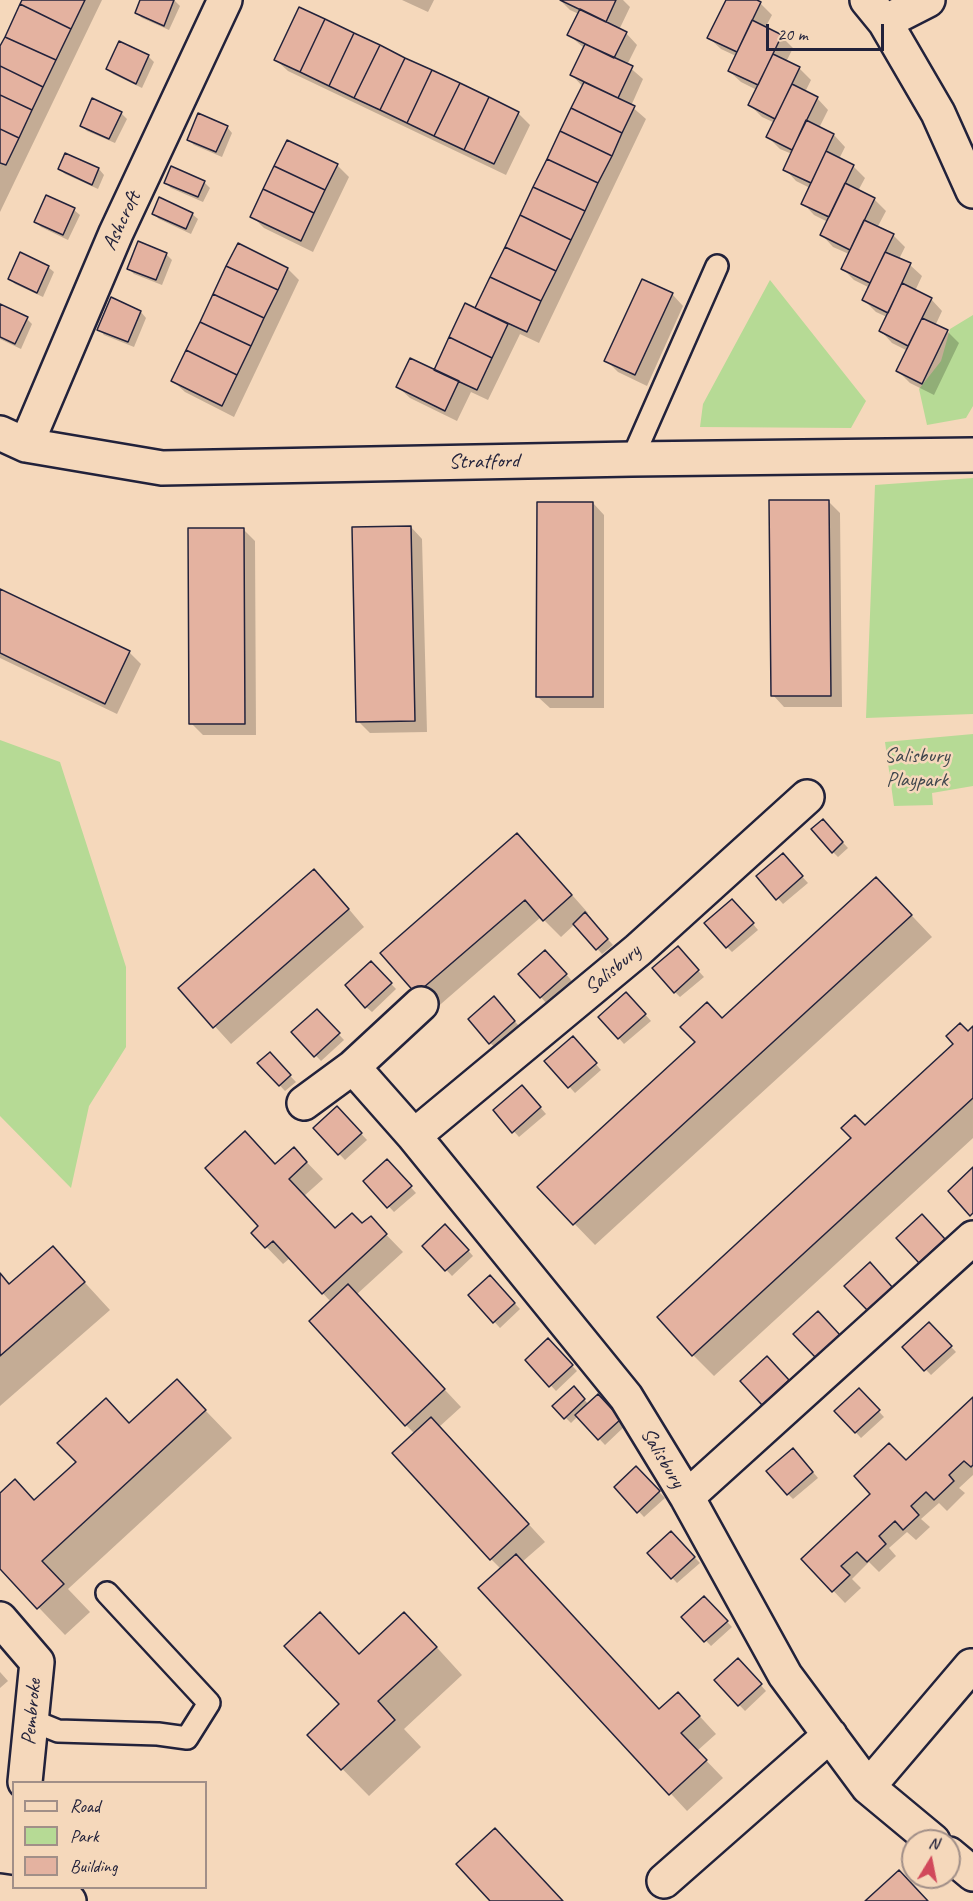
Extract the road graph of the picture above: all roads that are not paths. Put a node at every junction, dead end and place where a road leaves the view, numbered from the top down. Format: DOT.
graph roads {
  1 [pos="225,0"];
  2 [pos="927,0"];
  3 [pos="876,11"];
  4 [pos="973,190"];
  5 [pos="717,266"];
  6 [pos="13,439"];
  7 [pos="973,455"];
  8 [pos="632,459"];
  9 [pos="807,797"];
  10 [pos="421,1004"];
  11 [pos="352,1067"];
  12 [pos="304,1103"];
  13 [pos="414,1136"];
  14 [pos="973,1238"];
  15 [pos="687,1497"];
  16 [pos="107,1593"];
  17 [pos="0,1619"];
  18 [pos="971,1666"];
  19 [pos="31,1720"];
  20 [pos="830,1735"];
  21 [pos="25,1781"];
  22 [pos="868,1787"];
  23 [pos="919,1829"];
  24 [pos="961,1864"];
  25 [pos="973,1874"];
  26 [pos="664,1881"];
  27 [pos="10,1890"];
  28 [pos="69,1901"];
  1 -- 6 [label="street, Ashcroft"];
  2 -- 3 [label="street"];
  3 -- 4 [label="street"];
  5 -- 8 [label="lane"];
  6 -- 8 [label="street, Stratford"];
  7 -- 8 [label="street, Stratford"];
  9 -- 13 [label="street, Salisbury"];
  10 -- 11 [label="street"];
  11 -- 12 [label="street"];
  11 -- 13 [label="street, Salisbury"];
  13 -- 15 [label="street, Salisbury"];
  14 -- 15 [label="street, Salisbury"];
  15 -- 20 [label="street, Salisbury"];
  16 -- 19 [label="lane"];
  17 -- 19 [label="street, Pembroke"];
  18 -- 22 [label="street"];
  19 -- 21 [label="street, Pembroke"];
  20 -- 22 [label="street, Salisbury"];
  20 -- 26 [label="street"];
  22 -- 23 [label="street, Salisbury"];
  24 -- 25 [label="street"];
  27 -- 28 [label="street"];
}
